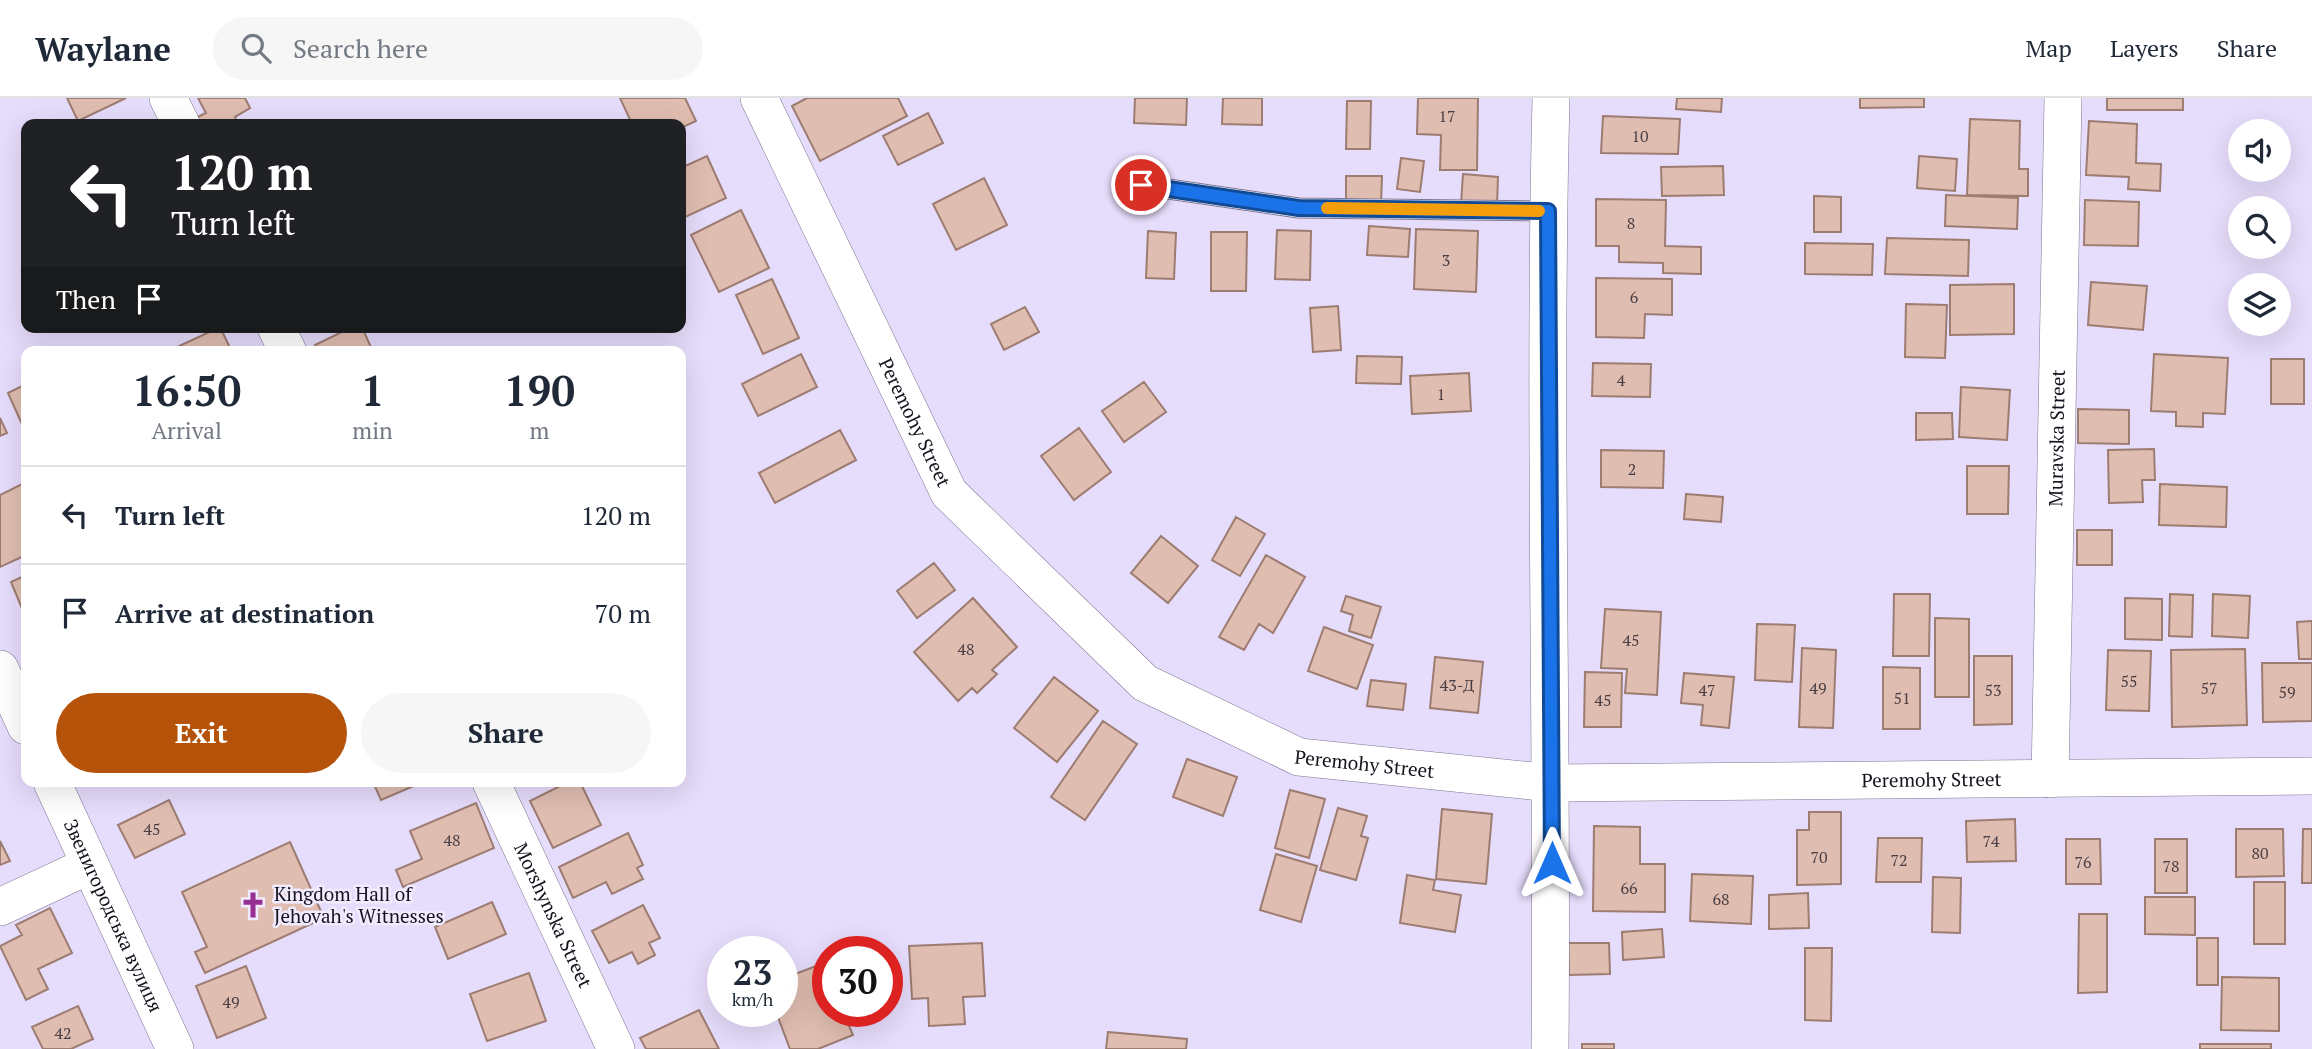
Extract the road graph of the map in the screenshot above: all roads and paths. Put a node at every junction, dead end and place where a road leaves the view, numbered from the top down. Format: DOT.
graph roads {
  1 [pos="168,98"];
  2 [pos="759,98"];
  3 [pos="1551,98"];
  4 [pos="2063,98"];
  5 [pos="178,119"];
  6 [pos="1141,185"];
  7 [pos="1548,211"];
  8 [pos="0,669"];
  9 [pos="21,715"];
  10 [pos="2312,776"];
  11 [pos="2050,779"];
  12 [pos="1552,783"];
  13 [pos="54,787"];
  14 [pos="493,787"];
  15 [pos="90,865"];
  16 [pos="0,907"];
  17 [pos="175,1049"];
  18 [pos="616,1049"];
  19 [pos="1549,1049"];
  1 -- 5 [label="street"];
  2 -- 12 [label="street, Peremohy Street"];
  3 -- 7 [label="street"];
  4 -- 11 [label="street, Muravska Street"];
  6 -- 7 [label="lane"];
  7 -- 12 [label="street"];
  8 -- 9 [label="street"];
  10 -- 11 [label="street, Peremohy Street"];
  11 -- 12 [label="street, Peremohy Street"];
  12 -- 19 [label="street"];
  13 -- 15 [label="street, Звенигородська вулиця"];
  14 -- 18 [label="street, Morshynska Street"];
  15 -- 16 [label="street"];
  15 -- 17 [label="street, Звенигородська вулиця"];
}
